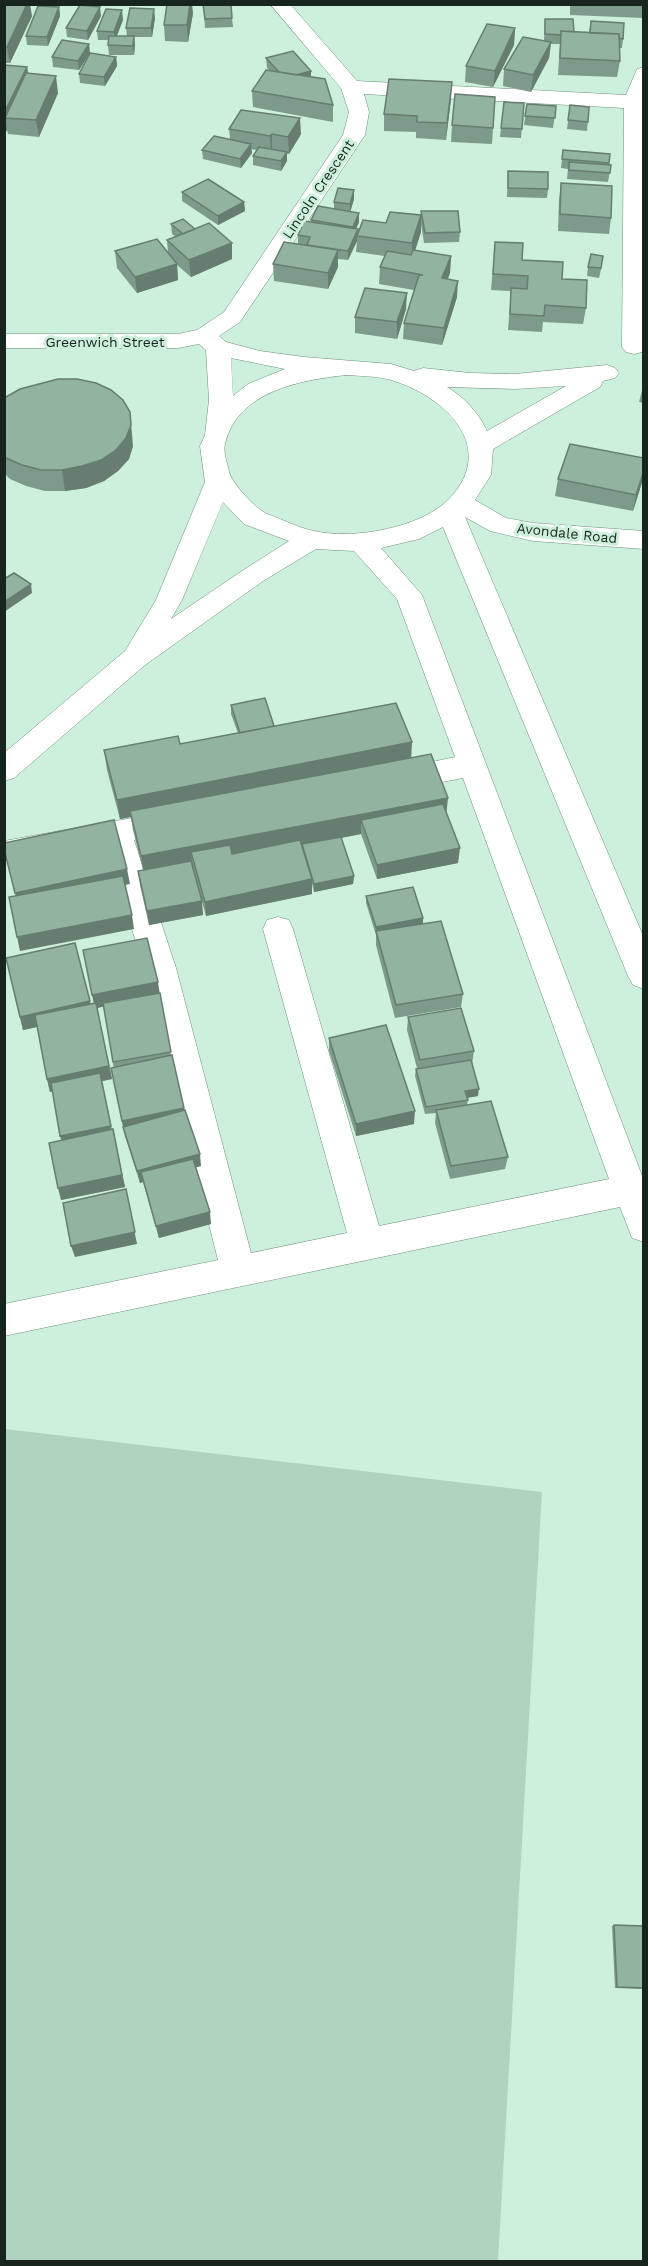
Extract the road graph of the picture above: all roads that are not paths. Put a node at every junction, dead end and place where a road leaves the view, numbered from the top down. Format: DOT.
graph roads {
  1 [pos="279,4"];
  2 [pos="644,73"];
  3 [pos="351,87"];
  4 [pos="634,102"];
  5 [pos="4,341"];
  6 [pos="211,341"];
  7 [pos="639,347"];
  8 [pos="346,367"];
  9 [pos="391,372"];
  10 [pos="607,373"];
  11 [pos="481,445"];
  12 [pos="212,446"];
  13 [pos="218,482"];
  14 [pos="455,508"];
  15 [pos="310,540"];
  16 [pos="644,540"];
  17 [pos="361,543"];
  18 [pos="135,658"];
  19 [pos="472,765"];
  20 [pos="4,770"];
  21 [pos="369,784"];
  22 [pos="208,815"];
  23 [pos="117,832"];
  24 [pos="4,853"];
  25 [pos="278,929"];
  26 [pos="644,976"];
  27 [pos="628,1190"];
  28 [pos="644,1227"];
  29 [pos="367,1244"];
  30 [pos="238,1271"];
  31 [pos="4,1320"];
  1 -- 3 [label="street, Lincoln Crescent"];
  2 -- 4 [label="street"];
  3 -- 4 [label="street"];
  3 -- 6 [label="street, Lincoln Crescent"];
  4 -- 7 [label="street"];
  5 -- 6 [label="street, Greenwich Street"];
  6 -- 8 [label="street"];
  6 -- 12 [label="street"];
  7 -- 10 [label="street"];
  8 -- 9 [label="street"];
  8 -- 12 [label="street"];
  9 -- 10 [label="street"];
  9 -- 11 [label="street"];
  10 -- 11 [label="street"];
  11 -- 14 [label="street"];
  12 -- 13 [label="street"];
  13 -- 15 [label="street"];
  13 -- 18 [label="street"];
  14 -- 16 [label="street, Avondale Road"];
  14 -- 17 [label="street"];
  14 -- 26 [label="street"];
  15 -- 17 [label="street"];
  15 -- 18 [label="street"];
  17 -- 19 [label="street"];
  18 -- 20 [label="street"];
  19 -- 21 [label="street"];
  19 -- 27 [label="street"];
  22 -- 23 [label="street"];
  23 -- 24 [label="street"];
  23 -- 30 [label="street"];
  25 -- 29 [label="street"];
  27 -- 28 [label="street"];
  27 -- 29 [label="street"];
  29 -- 30 [label="street"];
  30 -- 31 [label="street"];
}
